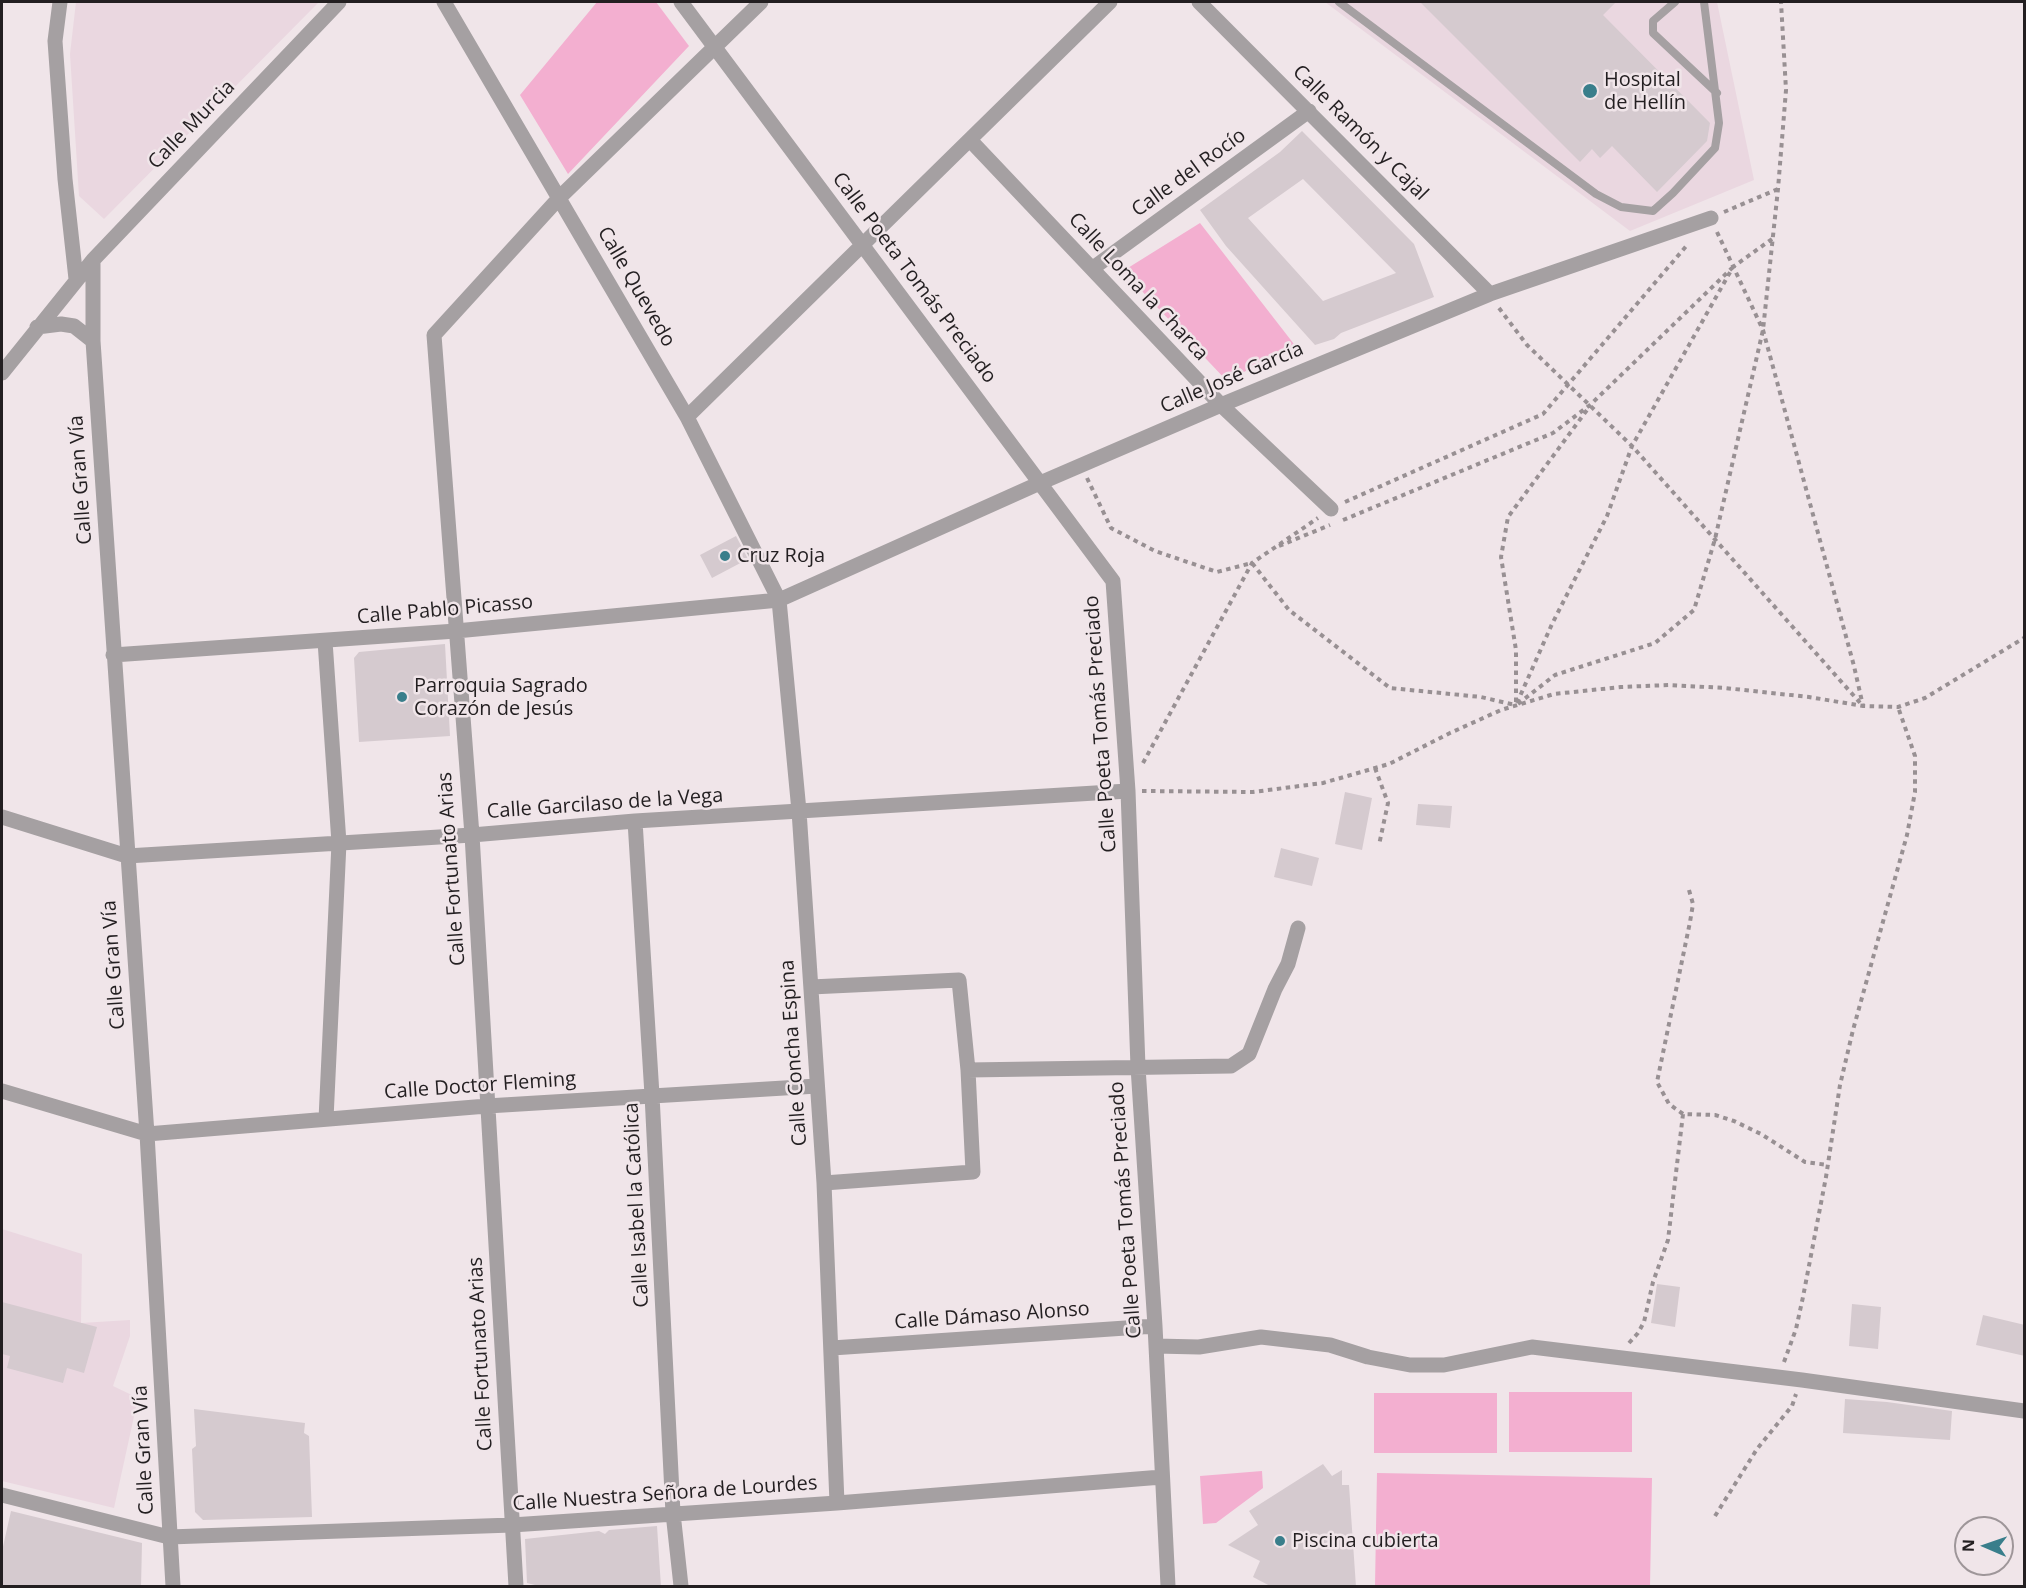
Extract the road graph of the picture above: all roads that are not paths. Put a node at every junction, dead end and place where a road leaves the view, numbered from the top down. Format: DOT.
graph roads {
  1 [pos="60,2"];
  2 [pos="339,2"];
  3 [pos="444,2"];
  4 [pos="681,2"];
  5 [pos="761,2"];
  6 [pos="1110,2"];
  7 [pos="1198,2"];
  8 [pos="1339,2"];
  9 [pos="1675,2"];
  10 [pos="1704,2"];
  11 [pos="716,47"];
  12 [pos="1717,93"];
  13 [pos="1309,111"];
  14 [pos="970,140"];
  15 [pos="560,197"];
  16 [pos="1711,218"];
  17 [pos="862,244"];
  18 [pos="93,260"];
  19 [pos="1093,268"];
  20 [pos="76,279"];
  21 [pos="1490,294"];
  22 [pos="37,327"];
  23 [pos="93,341"];
  24 [pos="2,373"];
  25 [pos="1221,405"];
  26 [pos="687,417"];
  27 [pos="1040,483"];
  28 [pos="1331,509"];
  29 [pos="779,600"];
  30 [pos="456,630"];
  31 [pos="325,640"];
  32 [pos="113,656"];
  33 [pos="1128,791"];
  34 [pos="799,811"];
  35 [pos="2,817"];
  36 [pos="635,821"];
  37 [pos="472,835"];
  38 [pos="339,843"];
  39 [pos="127,856"];
  40 [pos="1298,928"];
  41 [pos="811,987"];
  42 [pos="1138,1067"];
  43 [pos="968,1070"];
  44 [pos="817,1086"];
  45 [pos="2,1091"];
  46 [pos="652,1095"];
  47 [pos="487,1106"];
  48 [pos="326,1119"];
  49 [pos="147,1134"];
  50 [pos="824,1183"];
  51 [pos="1155,1326"];
  52 [pos="1156,1346"];
  53 [pos="832,1348"];
  54 [pos="2025,1411"];
  55 [pos="1162,1477"];
  56 [pos="2,1496"];
  57 [pos="837,1503"];
  58 [pos="673,1513"];
  59 [pos="512,1525"];
  60 [pos="169,1537"];
  61 [pos="173,1587"];
  62 [pos="516,1587"];
  63 [pos="681,1587"];
  64 [pos="1168,1587"];
  1 -- 20 [label="street"];
  2 -- 18 [label="street, Calle Murcia"];
  3 -- 15 [label="street, Calle Quevedo"];
  4 -- 11 [label="street, Calle Poeta Tomás Preciado"];
  5 -- 11 [label="street, Calle Fortunato Arias"];
  6 -- 14 [label="street"];
  7 -- 13 [label="street, Calle Ramón y Cajal"];
  8 -- 12 [label="lane"];
  9 -- 12 [label="lane"];
  10 -- 12 [label="lane"];
  11 -- 15 [label="street, Calle Fortunato Arias"];
  11 -- 17 [label="street, Calle Poeta Tomás Preciado"];
  13 -- 19 [label="street, Calle del Rocío"];
  13 -- 21 [label="street, Calle Ramón y Cajal"];
  14 -- 17 [label="street"];
  14 -- 19 [label="street, Calle Loma la Charca"];
  15 -- 26 [label="street, Calle Quevedo"];
  15 -- 30 [label="street, Calle Fortunato Arias"];
  16 -- 21 [label="street, Calle José García"];
  17 -- 26 [label="street"];
  17 -- 27 [label="street, Calle Poeta Tomás Preciado"];
  18 -- 20 [label="street, Calle Murcia"];
  18 -- 23 [label="street, Calle Gran Vía"];
  19 -- 25 [label="street, Calle Loma la Charca"];
  20 -- 22 [label="street, Calle Murcia"];
  21 -- 25 [label="street, Calle José García"];
  22 -- 23 [label="street"];
  22 -- 24 [label="street, Calle Murcia"];
  23 -- 32 [label="street, Calle Gran Vía"];
  25 -- 27 [label="street, Calle José García"];
  25 -- 28 [label="street, Calle Loma la Charca"];
  26 -- 29 [label="street, Calle Quevedo"];
  27 -- 29 [label="street, Calle José García"];
  27 -- 33 [label="street, Calle Poeta Tomás Preciado"];
  29 -- 30 [label="street, Calle Pablo Picasso"];
  29 -- 34 [label="street, Calle Concha Espina"];
  30 -- 31 [label="street, Calle Pablo Picasso"];
  30 -- 37 [label="street, Calle Fortunato Arias"];
  31 -- 32 [label="street, Calle Pablo Picasso"];
  31 -- 38 [label="street"];
  32 -- 39 [label="street, Calle Gran Vía"];
  33 -- 34 [label="street, Calle Garcilaso de la Vega"];
  33 -- 42 [label="street, Calle Poeta Tomás Preciado"];
  34 -- 36 [label="street, Calle Garcilaso de la Vega"];
  34 -- 41 [label="street, Calle Concha Espina"];
  35 -- 39 [label="street"];
  36 -- 37 [label="street, Calle Garcilaso de la Vega"];
  36 -- 46 [label="street, Calle Isabel la Católica"];
  37 -- 38 [label="street, Calle Garcilaso de la Vega"];
  37 -- 47 [label="street, Calle Fortunato Arias"];
  38 -- 39 [label="street, Calle Garcilaso de la Vega"];
  38 -- 48 [label="street"];
  39 -- 49 [label="street, Calle Gran Vía"];
  40 -- 42 [label="street"];
  41 -- 43 [label="street"];
  41 -- 44 [label="street, Calle Concha Espina"];
  42 -- 43 [label="street"];
  42 -- 51 [label="street, Calle Poeta Tomás Preciado"];
  43 -- 50 [label="street"];
  44 -- 46 [label="street, Calle Doctor Fleming"];
  44 -- 50 [label="street, Calle Concha Espina"];
  45 -- 49 [label="street"];
  46 -- 47 [label="street, Calle Doctor Fleming"];
  46 -- 58 [label="street, Calle Isabel la Católica"];
  47 -- 48 [label="street, Calle Doctor Fleming"];
  47 -- 59 [label="street, Calle Fortunato Arias"];
  48 -- 49 [label="street, Calle Doctor Fleming"];
  49 -- 60 [label="street, Calle Gran Vía"];
  50 -- 53 [label="street, Calle Concha Espina"];
  51 -- 52 [label="street, Calle Poeta Tomás Preciado"];
  51 -- 53 [label="street, Calle Dámaso Alonso"];
  52 -- 54 [label="street"];
  52 -- 55 [label="street, Calle Poeta Tomás Preciado"];
  53 -- 57 [label="street, Calle Concha Espina"];
  55 -- 57 [label="street, Calle Nuestra Señora de Lourdes"];
  55 -- 64 [label="street, Calle Poeta Tomás Preciado"];
  56 -- 60 [label="street, Calle Nuestra Señora de Lourdes"];
  57 -- 58 [label="street, Calle Nuestra Señora de Lourdes"];
  58 -- 59 [label="street, Calle Nuestra Señora de Lourdes"];
  58 -- 63 [label="street, Calle Isabel la Católica"];
  59 -- 60 [label="street, Calle Nuestra Señora de Lourdes"];
  59 -- 62 [label="street, Calle Fortunato Arias"];
  60 -- 61 [label="street, Calle Gran Vía"];
}
